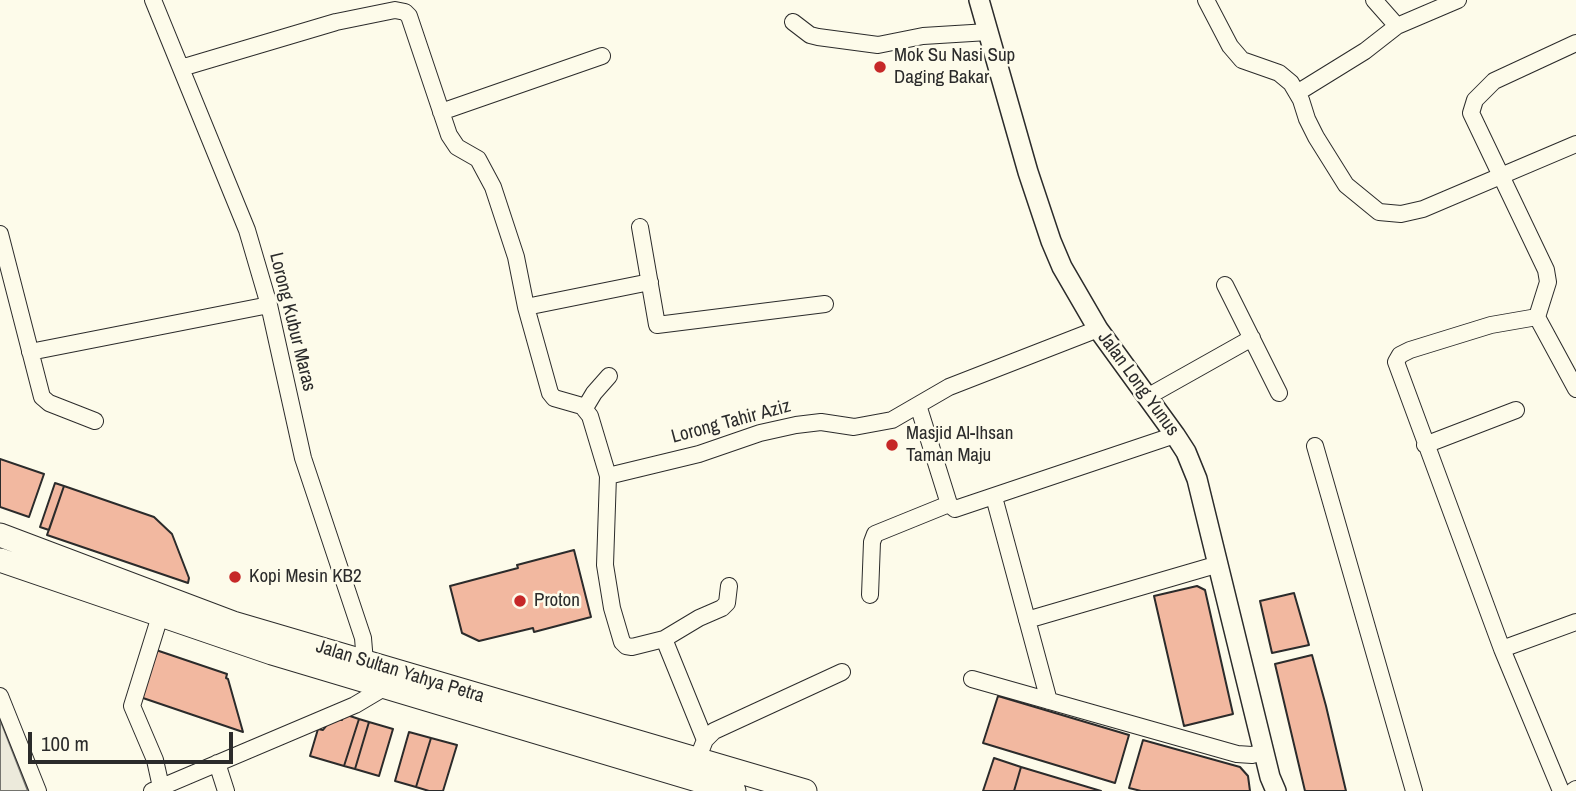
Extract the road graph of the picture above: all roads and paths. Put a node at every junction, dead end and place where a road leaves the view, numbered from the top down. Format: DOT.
graph roads {
  1 [pos="153,0"];
  2 [pos="979,0"];
  3 [pos="1206,0"];
  4 [pos="1374,0"];
  5 [pos="1458,0"];
  6 [pos="399,5"];
  7 [pos="793,22"];
  8 [pos="1397,26"];
  9 [pos="988,32"];
  10 [pos="1576,43"];
  11 [pos="602,56"];
  12 [pos="181,68"];
  13 [pos="1297,93"];
  14 [pos="441,113"];
  15 [pos="1576,144"];
  16 [pos="1502,174"];
  17 [pos="640,227"];
  18 [pos="2,244"];
  19 [pos="650,282"];
  20 [pos="1225,285"];
  21 [pos="825,304"];
  22 [pos="269,305"];
  23 [pos="526,307"];
  24 [pos="1537,317"];
  25 [pos="1098,329"];
  26 [pos="1252,338"];
  27 [pos="30,352"];
  28 [pos="609,376"];
  29 [pos="1576,389"];
  30 [pos="1279,393"];
  31 [pos="1147,397"];
  32 [pos="918,405"];
  33 [pos="584,408"];
  34 [pos="1516,410"];
  35 [pos="95,421"];
  36 [pos="1175,435"];
  37 [pos="1425,445"];
  38 [pos="1315,446"];
  39 [pos="608,477"];
  40 [pos="994,496"];
  41 [pos="949,504"];
  42 [pos="0,536"];
  43 [pos="2,562"];
  44 [pos="1219,564"];
  45 [pos="729,586"];
  46 [pos="870,595"];
  47 [pos="160,616"];
  48 [pos="1027,620"];
  49 [pos="1576,622"];
  50 [pos="664,639"];
  51 [pos="1502,649"];
  52 [pos="365,662"];
  53 [pos="842,672"];
  54 [pos="972,679"];
  55 [pos="387,686"];
  56 [pos="0,696"];
  57 [pos="1049,701"];
  58 [pos="701,750"];
  59 [pos="1264,752"];
  60 [pos="217,763"];
  61 [pos="1553,771"];
  62 [pos="1272,786"];
  63 [pos="157,789"];
  64 [pos="720,789"];
  65 [pos="38,791"];
  66 [pos="226,791"];
  67 [pos="805,791"];
  68 [pos="1413,791"];
  69 [pos="1546,791"];
  70 [pos="1561,791"];
  1 -- 12 [label="street, Lorong Kubur Maras"];
  2 -- 9 [label="main road, Jalan Long Yunus"];
  3 -- 13 [label="street"];
  4 -- 8 [label="street"];
  5 -- 8 [label="street"];
  6 -- 12 [label="street"];
  6 -- 14 [label="street"];
  7 -- 9 [label="street"];
  8 -- 13 [label="street"];
  9 -- 25 [label="main road, Jalan Long Yunus"];
  10 -- 16 [label="street"];
  11 -- 14 [label="street"];
  12 -- 22 [label="street, Lorong Kubur Maras"];
  13 -- 16 [label="street"];
  14 -- 23 [label="street"];
  15 -- 16 [label="street"];
  16 -- 24 [label="street"];
  17 -- 19 [label="street"];
  18 -- 27 [label="street"];
  19 -- 21 [label="street"];
  19 -- 23 [label="street"];
  20 -- 26 [label="street"];
  22 -- 27 [label="street"];
  22 -- 52 [label="street, Lorong Kubur Maras"];
  23 -- 33 [label="street"];
  24 -- 29 [label="street"];
  24 -- 37 [label="street"];
  25 -- 31 [label="main road, Jalan Long Yunus"];
  25 -- 32 [label="street, Lorong Tahir Aziz"];
  26 -- 30 [label="street"];
  26 -- 31 [label="street"];
  27 -- 35 [label="street"];
  28 -- 33 [label="street"];
  31 -- 36 [label="main road, Jalan Long Yunus"];
  32 -- 39 [label="street, Lorong Tahir Aziz"];
  32 -- 41 [label="street"];
  33 -- 39 [label="street"];
  34 -- 37 [label="street"];
  36 -- 40 [label="street"];
  36 -- 44 [label="main road, Jalan Long Yunus"];
  37 -- 51 [label="street"];
  38 -- 68 [label="street"];
  39 -- 50 [label="street"];
  40 -- 41 [label="street"];
  40 -- 48 [label="street"];
  41 -- 46 [label="street"];
  42 -- 52 [label="highway, Jalan Sultan Yahya Petra"];
  43 -- 47 [label="highway, Jalan Sultan Yahya Petra"];
  44 -- 48 [label="street"];
  44 -- 59 [label="main road, Jalan Long Yunus"];
  45 -- 50 [label="street"];
  47 -- 55 [label="highway, Jalan Sultan Yahya Petra"];
  47 -- 63 [label="street"];
  48 -- 57 [label="street"];
  49 -- 51 [label="street"];
  50 -- 58 [label="street"];
  51 -- 61 [label="street"];
  52 -- 58 [label="highway, Jalan Sultan Yahya Petra"];
  53 -- 58 [label="street"];
  54 -- 57 [label="street"];
  55 -- 60 [label="street"];
  55 -- 64 [label="highway, Jalan Sultan Yahya Petra"];
  56 -- 65 [label="street"];
  57 -- 59 [label="street"];
  58 -- 67 [label="highway, Jalan Sultan Yahya Petra"];
  59 -- 62 [label="main road, Jalan Long Yunus"];
  60 -- 63 [label="street"];
  60 -- 66 [label="street"];
  61 -- 69 [label="street"];
  61 -- 70 [label="street"];
}
